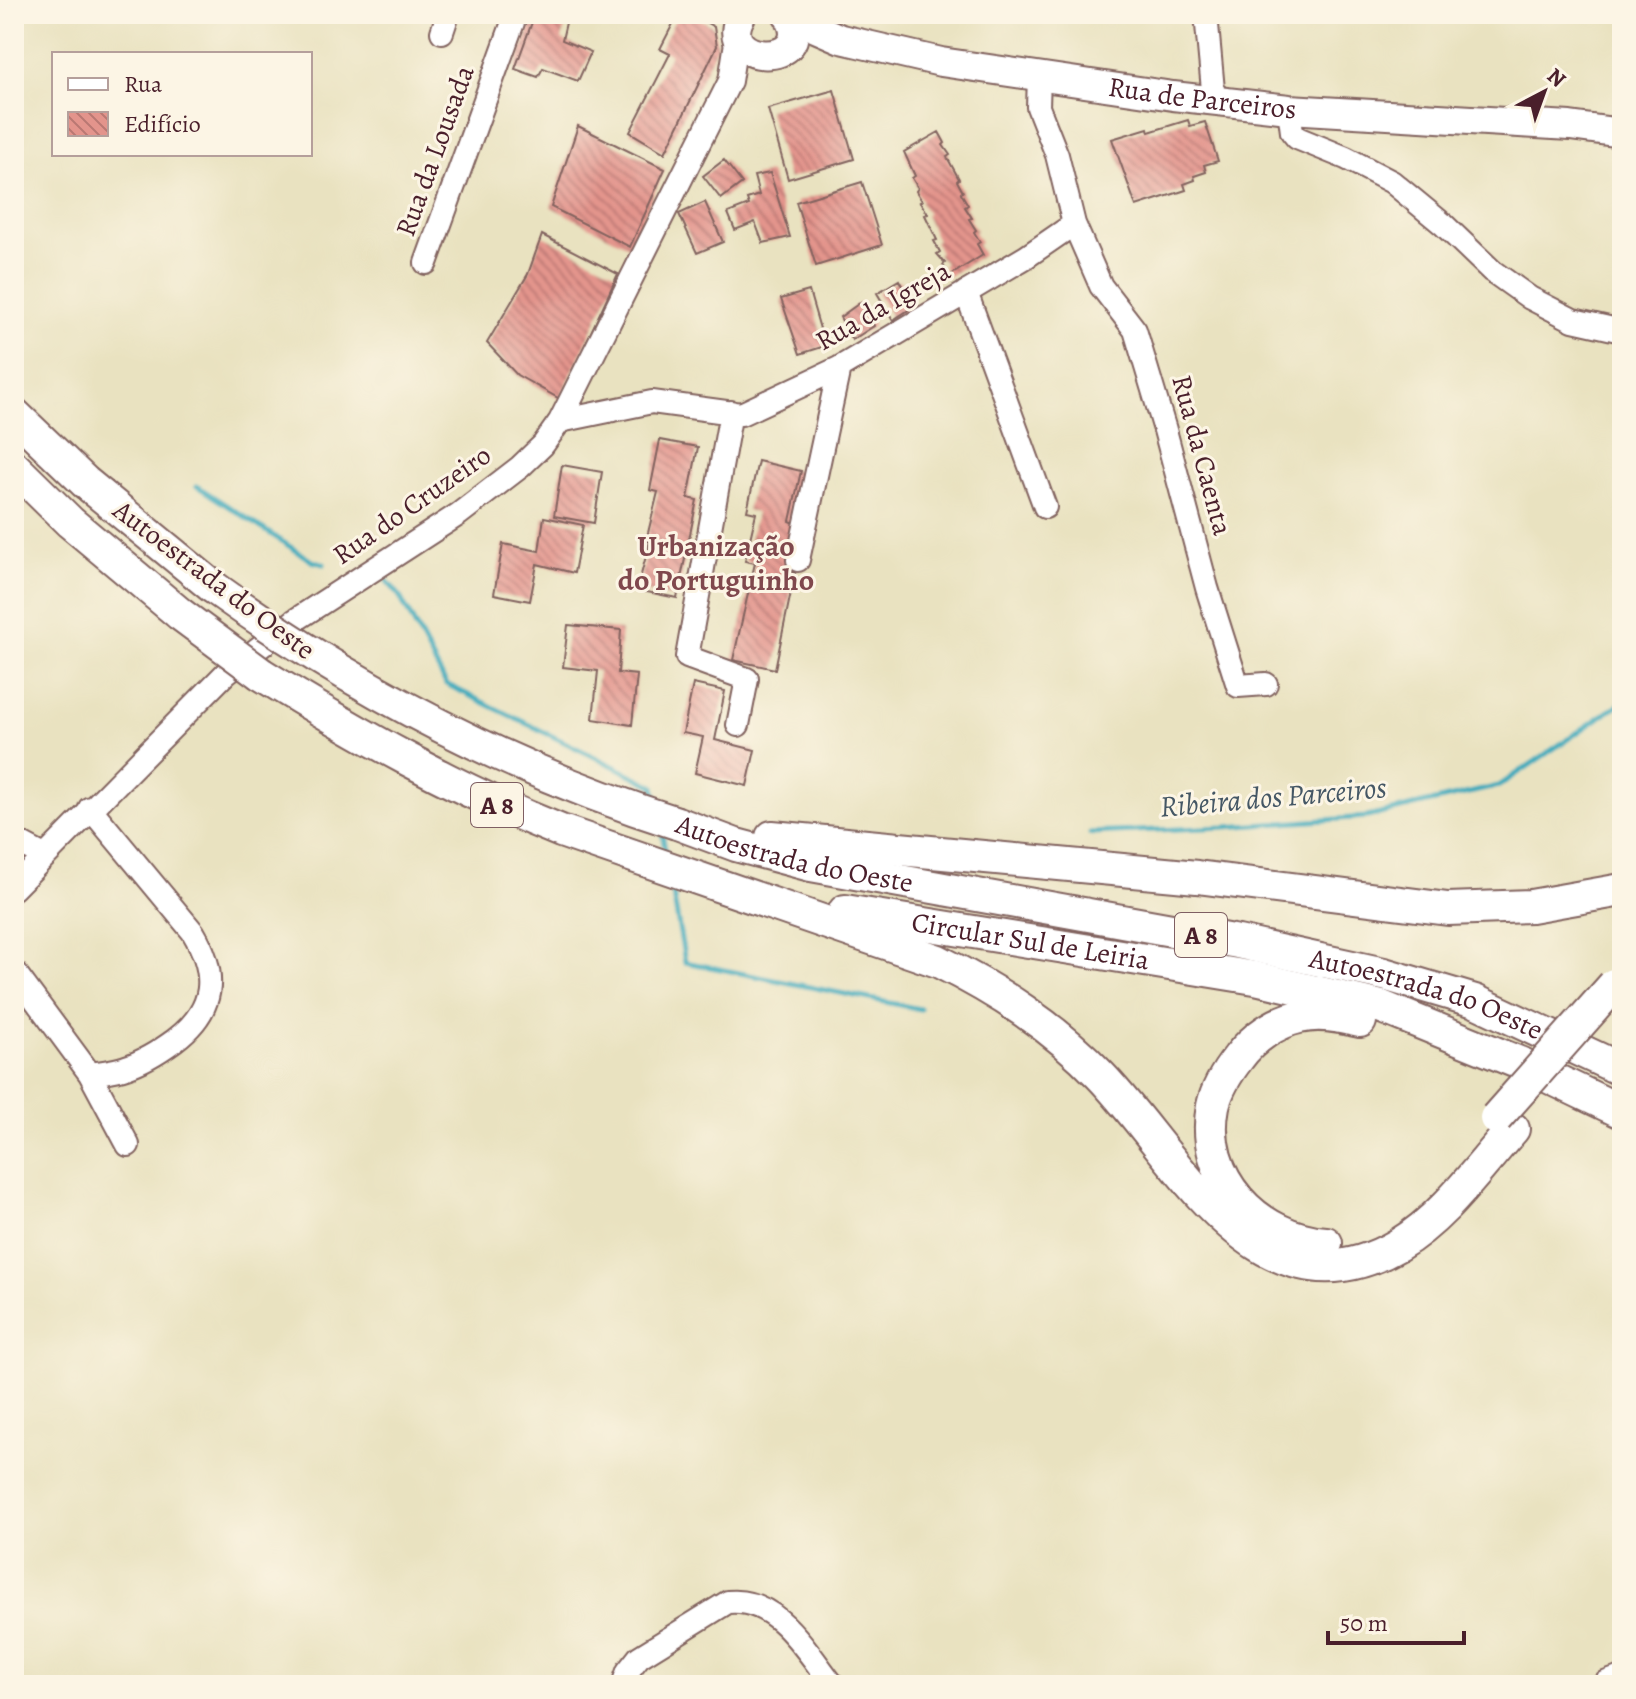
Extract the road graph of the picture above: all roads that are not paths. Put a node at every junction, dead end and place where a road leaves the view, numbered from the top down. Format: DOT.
graph roads {
  1 [pos="516,14"];
  2 [pos="1206,14"];
  3 [pos="788,16"];
  4 [pos="737,22"];
  5 [pos="841,39"];
  6 [pos="776,52"];
  7 [pos="1039,76"];
  8 [pos="730,81"];
  9 [pos="1214,101"];
  10 [pos="1289,109"];
  11 [pos="1622,133"];
  12 [pos="1074,224"];
  13 [pos="426,263"];
  14 [pos="966,292"];
  15 [pos="1622,331"];
  16 [pos="839,368"];
  17 [pos="731,412"];
  18 [pos="14,414"];
  19 [pos="560,421"];
  20 [pos="14,467"];
  21 [pos="1045,507"];
  22 [pos="798,560"];
  23 [pos="1266,684"];
  24 [pos="738,725"];
  25 [pos="90,808"];
  26 [pos="14,840"];
  27 [pos="766,845"];
  28 [pos="44,856"];
  29 [pos="14,888"];
  30 [pos="1622,890"];
  31 [pos="752,895"];
  32 [pos="14,971"];
  33 [pos="1619,989"];
  34 [pos="1432,1027"];
  35 [pos="1622,1070"];
  36 [pos="90,1074"];
  37 [pos="1622,1112"];
  38 [pos="1504,1124"];
  39 [pos="128,1145"];
  40 [pos="623,1685"];
  41 [pos="833,1685"];
  1 -- 13 [label="street, Rua da Lousada"];
  2 -- 9 [label="street"];
  3 -- 5 [label="main road, Rua de Parceiros"];
  3 -- 6 [label="main road"];
  4 -- 6 [label="main road"];
  4 -- 8 [label="street, Rua do Cruzeiro"];
  5 -- 6 [label="main road"];
  5 -- 7 [label="main road, Rua de Parceiros"];
  6 -- 8 [label="street, Rua do Cruzeiro"];
  7 -- 9 [label="main road, Rua de Parceiros"];
  7 -- 12 [label="street"];
  8 -- 19 [label="street, Rua do Cruzeiro"];
  9 -- 10 [label="main road, Rua de Parceiros"];
  10 -- 11 [label="main road, Rua de Parceiros"];
  10 -- 15 [label="street"];
  12 -- 14 [label="street, Rua da Igreja"];
  12 -- 23 [label="street, Rua da Caenta"];
  14 -- 16 [label="street, Rua da Igreja"];
  14 -- 21 [label="street"];
  16 -- 17 [label="street, Rua da Igreja"];
  16 -- 22 [label="street"];
  17 -- 19 [label="street, Rua da Igreja"];
  17 -- 24 [label="street"];
  18 -- 27 [label="highway, Autoestrada do Oeste / A 8, bridge"];
  19 -- 25 [label="street, Rua do Cruzeiro"];
  20 -- 31 [label="highway, Autoestrada do Oeste / A 8, bridge"];
  25 -- 28 [label="street, Rua do Cruzeiro"];
  25 -- 36 [label="street"];
  26 -- 28 [label="street"];
  27 -- 30 [label="highway"];
  27 -- 35 [label="highway, Autoestrada do Oeste / A 8"];
  28 -- 29 [label="street, Rua do Cruzeiro"];
  31 -- 34 [label="highway, Circular Sul de Leiria / A 8"];
  31 -- 38 [label="highway"];
  32 -- 36 [label="street"];
  33 -- 38 [label="highway"];
  34 -- 37 [label="highway, Circular Sul de Leiria / A 8"];
  34 -- 38 [label="highway"];
  36 -- 39 [label="street"];
  40 -- 41 [label="street"];
}
